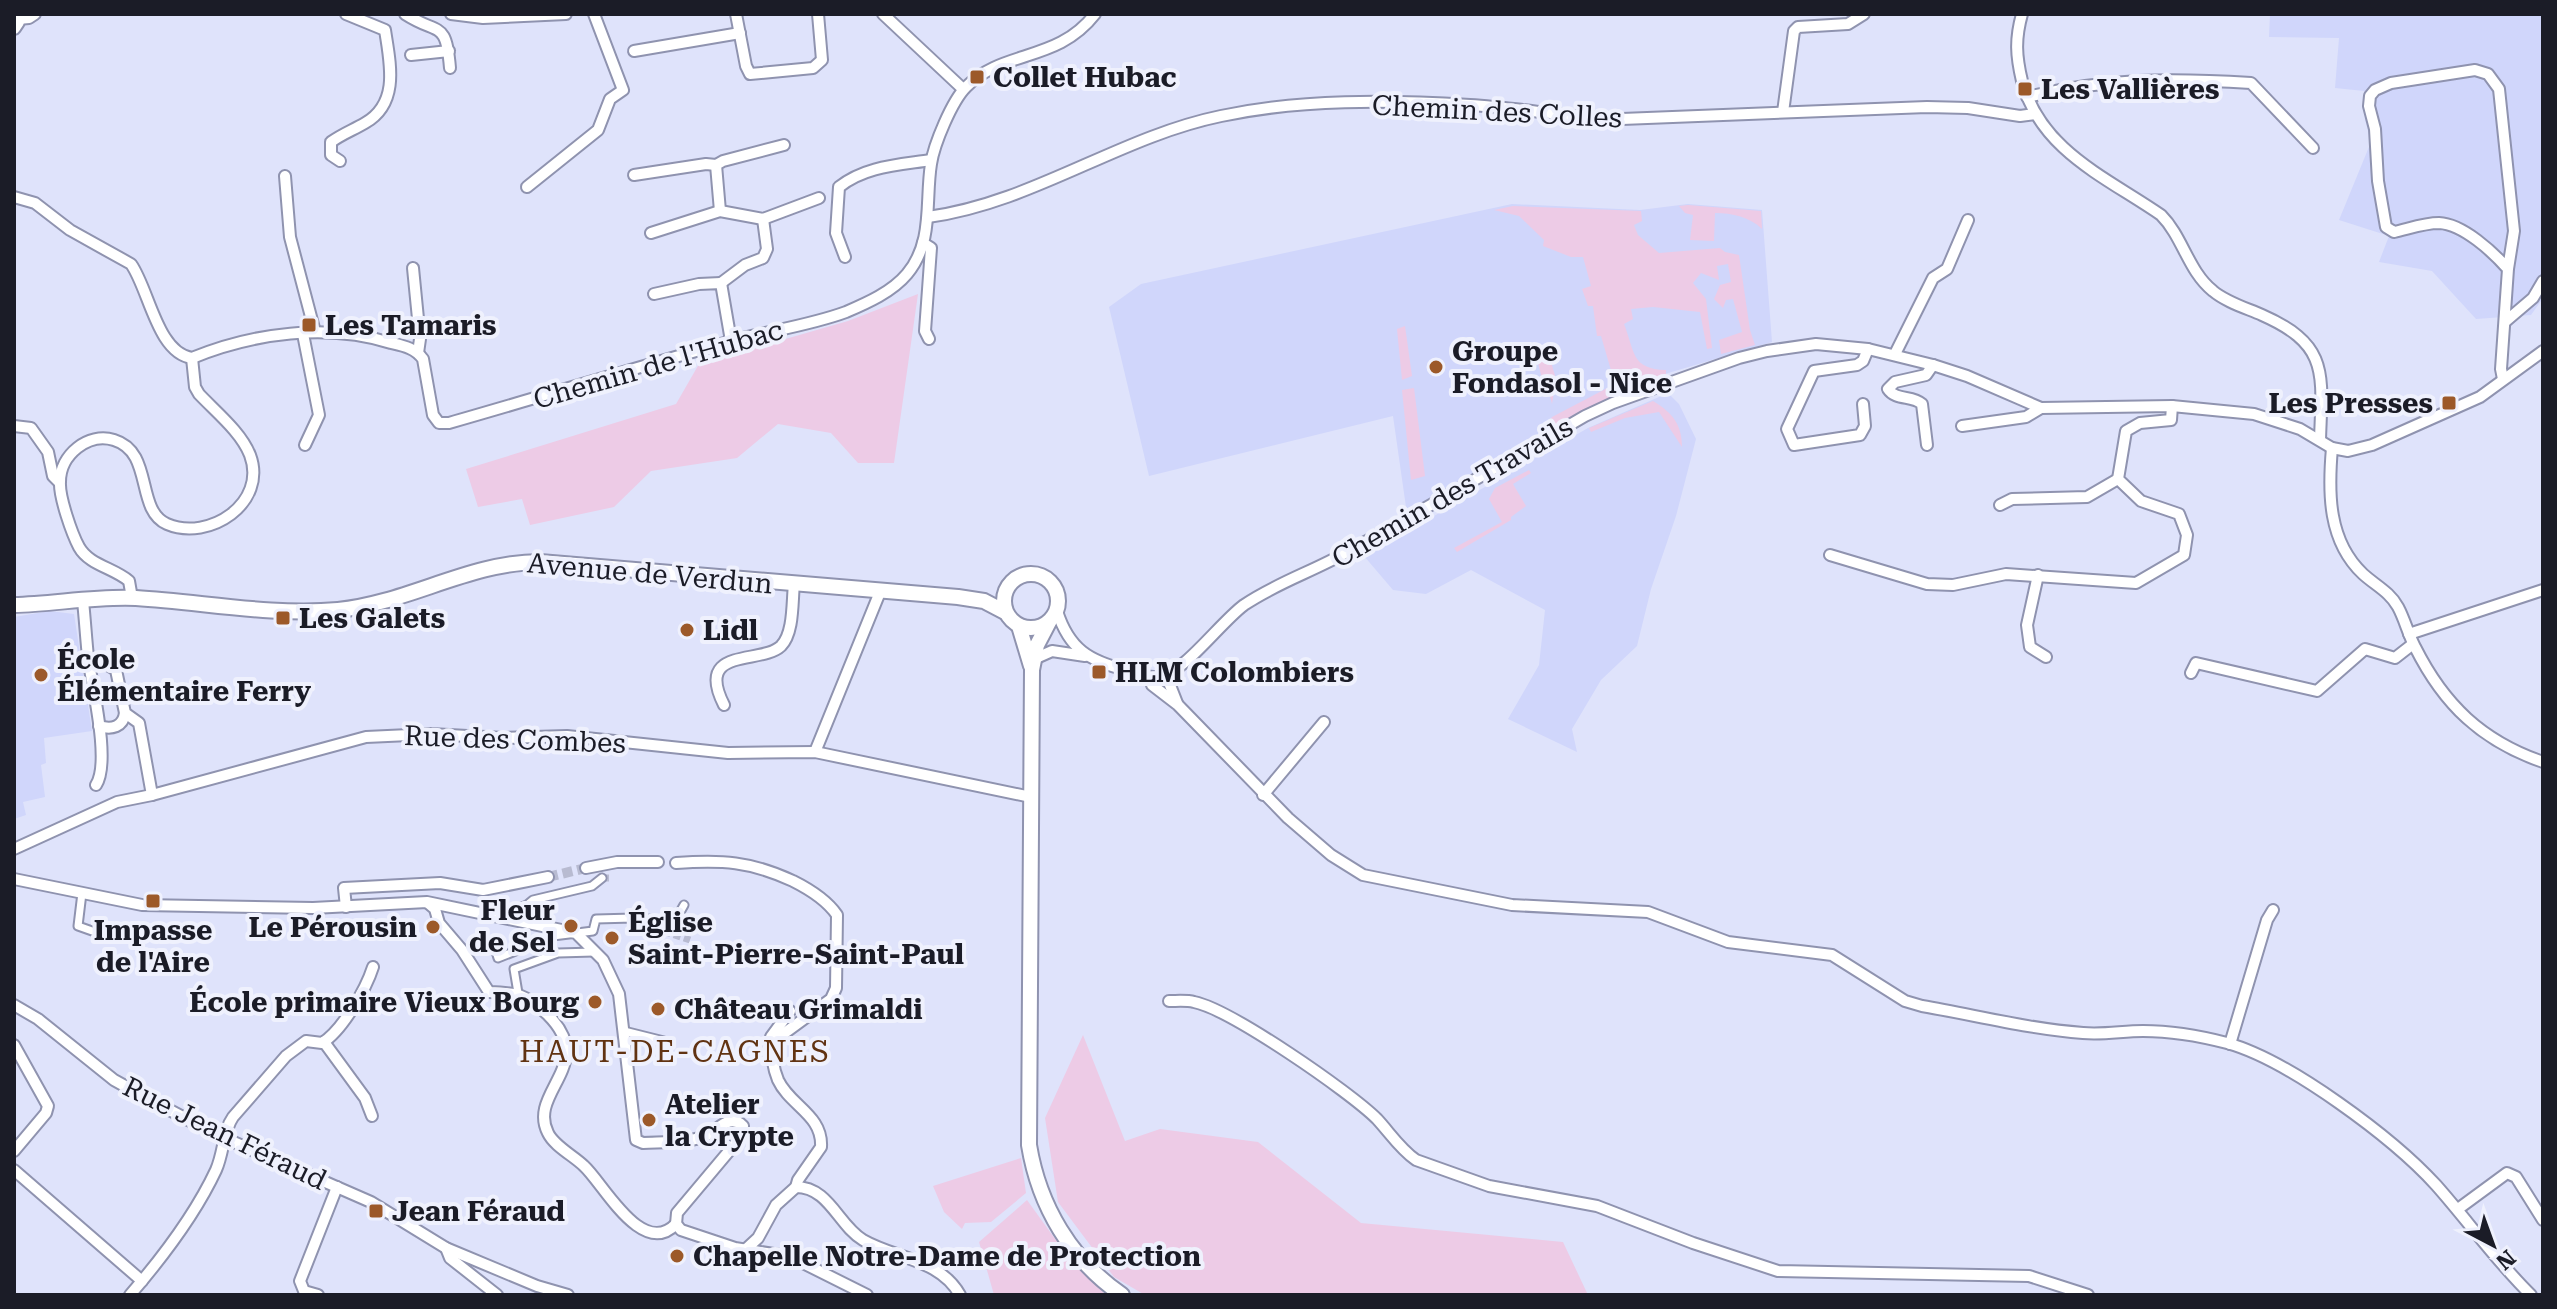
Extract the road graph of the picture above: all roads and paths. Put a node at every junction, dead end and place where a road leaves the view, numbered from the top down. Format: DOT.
graph roads {
  1 [pos="35,14"];
  2 [pos="346,14"];
  3 [pos="405,14"];
  4 [pos="451,14"];
  5 [pos="566,14"];
  6 [pos="594,14"];
  7 [pos="736,14"];
  8 [pos="818,14"];
  9 [pos="883,14"];
  10 [pos="1095,14"];
  11 [pos="1864,14"];
  12 [pos="2022,14"];
  13 [pos="17,20"];
  14 [pos="740,33"];
  15 [pos="449,51"];
  16 [pos="634,51"];
  17 [pos="411,55"];
  18 [pos="450,68"];
  19 [pos="963,89"];
  20 [pos="2027,97"];
  21 [pos="1783,112"];
  22 [pos="2035,114"];
  23 [pos="784,145"];
  24 [pos="2313,148"];
  25 [pos="931,160"];
  26 [pos="340,161"];
  27 [pos="716,165"];
  28 [pos="634,175"];
  29 [pos="285,176"];
  30 [pos="527,187"];
  31 [pos="14,197"];
  32 [pos="819,198"];
  33 [pos="720,211"];
  34 [pos="928,217"];
  35 [pos="763,219"];
  36 [pos="1968,220"];
  37 [pos="651,233"];
  38 [pos="923,243"];
  39 [pos="845,257"];
  40 [pos="413,268"];
  41 [pos="2508,269"];
  42 [pos="2543,281"];
  43 [pos="721,283"];
  44 [pos="654,294"];
  45 [pos="2506,321"];
  46 [pos="315,332"];
  47 [pos="303,334"];
  48 [pos="929,339"];
  49 [pos="731,341"];
  50 [pos="1868,349"];
  51 [pos="2543,351"];
  52 [pos="418,353"];
  53 [pos="1895,354"];
  54 [pos="192,358"];
  55 [pos="1933,365"];
  56 [pos="2503,379"];
  57 [pos="1863,404"];
  58 [pos="2172,406"];
  59 [pos="2041,408"];
  60 [pos="14,426"];
  61 [pos="1962,426"];
  62 [pos="2320,440"];
  63 [pos="305,445"];
  64 [pos="1927,445"];
  65 [pos="2332,448"];
  66 [pos="2118,479"];
  67 [pos="59,482"];
  68 [pos="2000,505"];
  69 [pos="1830,555"];
  70 [pos="2038,575"];
  71 [pos="794,584"];
  72 [pos="1008,587"];
  73 [pos="2543,590"];
  74 [pos="880,592"];
  75 [pos="958,597"];
  76 [pos="132,598"];
  77 [pos="83,601"];
  78 [pos="15,606"];
  79 [pos="1005,612"];
  80 [pos="1047,622"];
  81 [pos="1019,626"];
  82 [pos="2411,639"];
  83 [pos="1069,640"];
  84 [pos="1088,656"];
  85 [pos="2046,657"];
  86 [pos="88,658"];
  87 [pos="1033,664"];
  88 [pos="2191,673"];
  89 [pos="1166,675"];
  90 [pos="1150,677"];
  91 [pos="724,705"];
  92 [pos="1178,705"];
  93 [pos="125,713"];
  94 [pos="1324,722"];
  95 [pos="99,726"];
  96 [pos="815,752"];
  97 [pos="2543,762"];
  98 [pos="96,785"];
  99 [pos="152,795"];
  100 [pos="1263,795"];
  101 [pos="1031,797"];
  102 [pos="14,849"];
  103 [pos="658,862"];
  104 [pos="676,863"];
  105 [pos="586,868"];
  106 [pos="548,877"];
  107 [pos="601,878"];
  108 [pos="14,879"];
  109 [pos="82,893"];
  110 [pos="427,902"];
  111 [pos="684,905"];
  112 [pos="346,907"];
  113 [pos="2273,910"];
  114 [pos="501,915"];
  115 [pos="576,933"];
  116 [pos="109,937"];
  117 [pos="474,941"];
  118 [pos="597,952"];
  119 [pos="373,967"];
  120 [pos="518,993"];
  121 [pos="1169,1001"];
  122 [pos="14,1005"];
  123 [pos="790,1011"];
  124 [pos="771,1017"];
  125 [pos="625,1035"];
  126 [pos="664,1041"];
  127 [pos="324,1042"];
  128 [pos="771,1043"];
  129 [pos="2230,1044"];
  130 [pos="14,1045"];
  131 [pos="372,1116"];
  132 [pos="225,1138"];
  133 [pos="14,1151"];
  134 [pos="14,1170"];
  135 [pos="337,1187"];
  136 [pos="796,1187"];
  137 [pos="2458,1209"];
  138 [pos="2543,1220"];
  139 [pos="676,1224"];
  140 [pos="762,1232"];
  141 [pos="446,1248"];
  142 [pos="745,1250"];
  143 [pos="772,1253"];
  144 [pos="142,1281"];
  145 [pos="130,1295"];
  146 [pos="318,1295"];
  147 [pos="497,1295"];
  148 [pos="568,1295"];
  149 [pos="867,1295"];
  150 [pos="960,1295"];
  151 [pos="1122,1295"];
  152 [pos="2088,1295"];
  153 [pos="2531,1295"];
  1 -- 13 [label="street"];
  2 -- 26 [label="street"];
  3 -- 15 [label="street"];
  4 -- 5 [label="street"];
  6 -- 30 [label="street"];
  7 -- 14 [label="street"];
  8 -- 14 [label="street"];
  9 -- 19 [label="street"];
  10 -- 19 [label="street"];
  11 -- 21 [label="street"];
  12 -- 20 [label="street"];
  14 -- 16 [label="street"];
  15 -- 17 [label="street"];
  15 -- 18 [label="street"];
  19 -- 25 [label="street"];
  20 -- 22 [label="street"];
  20 -- 24 [label="street"];
  21 -- 22 [label="street, Chemin des Colles"];
  21 -- 34 [label="street, Chemin des Colles"];
  22 -- 62 [label="street"];
  23 -- 27 [label="street"];
  25 -- 34 [label="street"];
  25 -- 39 [label="street"];
  27 -- 28 [label="street"];
  27 -- 33 [label="street"];
  29 -- 46 [label="street"];
  31 -- 54 [label="street"];
  32 -- 35 [label="street"];
  33 -- 35 [label="street"];
  33 -- 37 [label="street"];
  34 -- 38 [label="street"];
  35 -- 43 [label="street"];
  36 -- 53 [label="street"];
  38 -- 48 [label="street"];
  38 -- 49 [label="street, Chemin de l'Hubac"];
  40 -- 52 [label="street, Chemin de l'Hubac"];
  41 -- 41 [label="street"];
  41 -- 45 [label="street"];
  42 -- 45 [label="street"];
  43 -- 44 [label="street"];
  43 -- 49 [label="street"];
  45 -- 56 [label="street"];
  46 -- 47 [label="street"];
  46 -- 52 [label="street"];
  47 -- 54 [label="street"];
  47 -- 63 [label="street"];
  49 -- 52 [label="street, Chemin de l'Hubac"];
  50 -- 53 [label="street, Chemin des Travails"];
  50 -- 57 [label="street"];
  50 -- 89 [label="street, Chemin des Travails"];
  51 -- 56 [label="street"];
  53 -- 55 [label="street, Chemin des Travails"];
  54 -- 67 [label="street"];
  55 -- 59 [label="street, Chemin des Travails"];
  55 -- 64 [label="street"];
  56 -- 65 [label="street"];
  58 -- 59 [label="street, Chemin des Travails"];
  58 -- 62 [label="street, Chemin des Travails"];
  58 -- 66 [label="street"];
  59 -- 61 [label="street, Chemin des Travails"];
  60 -- 67 [label="street"];
  62 -- 65 [label="street, Chemin des Travails"];
  65 -- 82 [label="street"];
  66 -- 68 [label="street"];
  66 -- 70 [label="street"];
  67 -- 76 [label="street"];
  69 -- 70 [label="street"];
  70 -- 85 [label="street"];
  71 -- 74 [label="main road, Avenue de Verdun"];
  71 -- 76 [label="main road, Avenue de Verdun"];
  71 -- 91 [label="street"];
  72 -- 75 [label="main road, Avenue de Verdun"];
  72 -- 79 [label="main road"];
  72 -- 80 [label="main road"];
  73 -- 82 [label="street"];
  74 -- 75 [label="main road, Avenue de Verdun"];
  74 -- 96 [label="street"];
  75 -- 79 [label="main road, Avenue de Verdun"];
  76 -- 77 [label="main road, Avenue de Verdun"];
  77 -- 78 [label="main road, Avenue de Verdun"];
  77 -- 86 [label="street"];
  79 -- 81 [label="main road"];
  80 -- 81 [label="main road"];
  80 -- 83 [label="street"];
  80 -- 83 [label="street"];
  80 -- 87 [label="main road"];
  81 -- 87 [label="main road"];
  82 -- 88 [label="street"];
  82 -- 97 [label="street"];
  83 -- 84 [label="street"];
  84 -- 87 [label="street"];
  84 -- 90 [label="street"];
  86 -- 93 [label="street"];
  86 -- 95 [label="street"];
  87 -- 101 [label="main road"];
  89 -- 90 [label="street"];
  89 -- 92 [label="street"];
  90 -- 92 [label="street"];
  92 -- 100 [label="street"];
  93 -- 95 [label="street"];
  93 -- 99 [label="street"];
  94 -- 100 [label="street"];
  95 -- 98 [label="street"];
  96 -- 99 [label="street, Rue des Combes"];
  96 -- 101 [label="street, Rue des Combes"];
  99 -- 102 [label="street, Rue des Combes"];
  100 -- 129 [label="street"];
  101 -- 151 [label="main road"];
  103 -- 105 [label="street"];
  104 -- 128 [label="street"];
  106 -- 112 [label="street"];
  107 -- 114 [label="street"];
  108 -- 109 [label="street"];
  109 -- 112 [label="street"];
  109 -- 116 [label="street"];
  110 -- 112 [label="street"];
  110 -- 114 [label="street"];
  110 -- 120 [label="street"];
  111 -- 115 [label="street"];
  113 -- 129 [label="street"];
  114 -- 115 [label="street"];
  115 -- 117 [label="street"];
  115 -- 118 [label="street"];
  118 -- 120 [label="street"];
  118 -- 125 [label="street"];
  119 -- 127 [label="street"];
  120 -- 139 [label="street"];
  121 -- 152 [label="street"];
  122 -- 132 [label="street, Rue Jean Féraud"];
  123 -- 124 [label="street"];
  123 -- 128 [label="street"];
  125 -- 126 [label="street"];
  125 -- 139 [label="street"];
  127 -- 131 [label="street"];
  127 -- 132 [label="street"];
  128 -- 136 [label="street"];
  129 -- 137 [label="street"];
  130 -- 133 [label="street"];
  132 -- 135 [label="street, Rue Jean Féraud"];
  132 -- 144 [label="street"];
  134 -- 144 [label="street"];
  135 -- 141 [label="street, Rue Jean Féraud"];
  135 -- 146 [label="street"];
  136 -- 140 [label="street"];
  136 -- 150 [label="street"];
  137 -- 138 [label="street"];
  137 -- 153 [label="street"];
  139 -- 142 [label="street"];
  140 -- 142 [label="street"];
  140 -- 143 [label="street"];
  141 -- 147 [label="street"];
  141 -- 148 [label="street"];
  142 -- 143 [label="street"];
  143 -- 149 [label="street"];
  144 -- 145 [label="street"];
}
